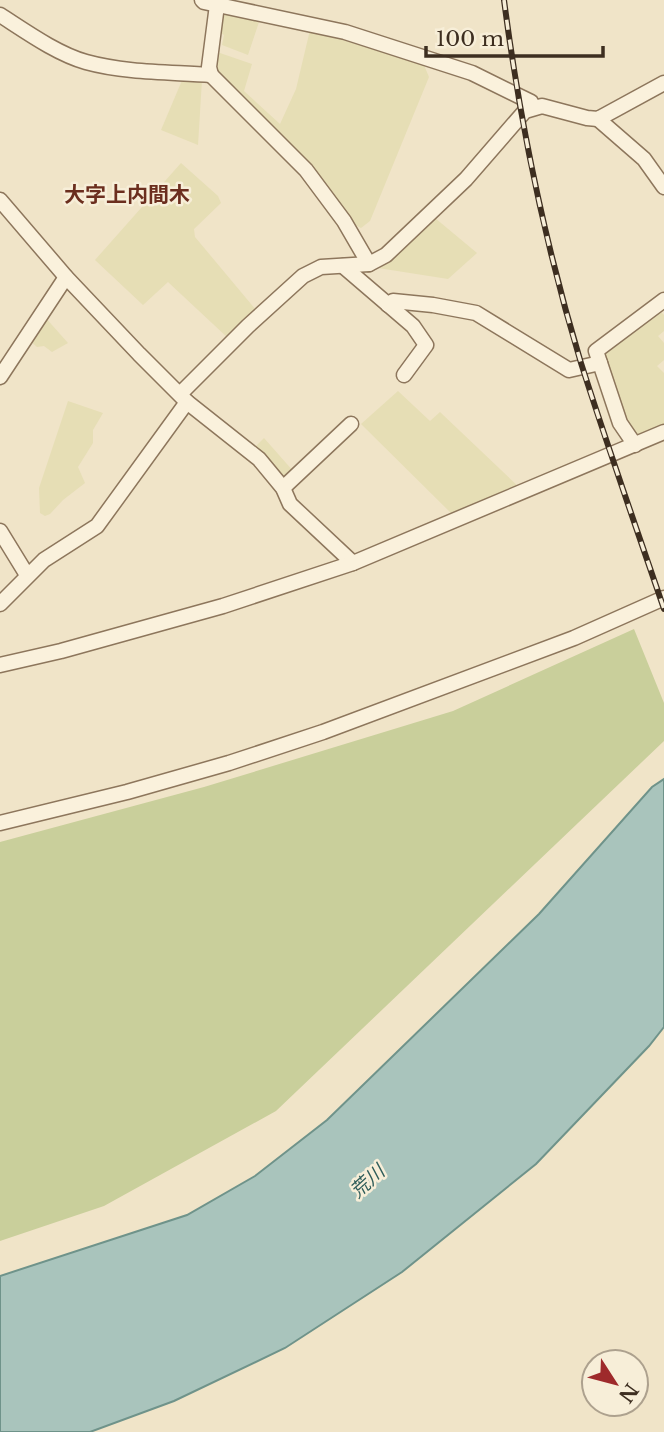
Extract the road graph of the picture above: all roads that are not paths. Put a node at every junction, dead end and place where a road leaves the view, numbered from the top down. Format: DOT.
graph roads {
  1 [pos="209,3"];
  2 [pos="0,15"];
  3 [pos="211,75"];
  4 [pos="664,83"];
  5 [pos="533,107"];
  6 [pos="598,119"];
  7 [pos="664,187"];
  8 [pos="0,200"];
  9 [pos="369,264"];
  10 [pos="343,266"];
  11 [pos="66,277"];
  12 [pos="664,300"];
  13 [pos="388,305"];
  14 [pos="600,363"];
  15 [pos="404,375"];
  16 [pos="0,377"];
  17 [pos="183,398"];
  18 [pos="351,424"];
  19 [pos="664,432"];
  20 [pos="635,445"];
  21 [pos="283,488"];
  22 [pos="0,531"];
  23 [pos="353,563"];
  24 [pos="27,575"];
  25 [pos="664,598"];
  26 [pos="0,604"];
  27 [pos="0,665"];
  28 [pos="0,823"];
  1 -- 3 [label="street"];
  1 -- 5 [label="street"];
  2 -- 3 [label="street"];
  3 -- 9 [label="street"];
  4 -- 6 [label="street"];
  5 -- 6 [label="street"];
  5 -- 9 [label="street"];
  6 -- 7 [label="street"];
  8 -- 11 [label="street"];
  9 -- 10 [label="street"];
  10 -- 13 [label="street"];
  10 -- 17 [label="street"];
  11 -- 16 [label="street"];
  11 -- 17 [label="street"];
  12 -- 14 [label="street"];
  13 -- 14 [label="street"];
  13 -- 15 [label="street"];
  14 -- 20 [label="street"];
  17 -- 21 [label="street"];
  17 -- 24 [label="street"];
  18 -- 21 [label="street"];
  19 -- 20 [label="street"];
  20 -- 23 [label="street"];
  21 -- 23 [label="street"];
  22 -- 24 [label="street"];
  23 -- 27 [label="street"];
  24 -- 26 [label="street"];
  25 -- 28 [label="street"];
}
